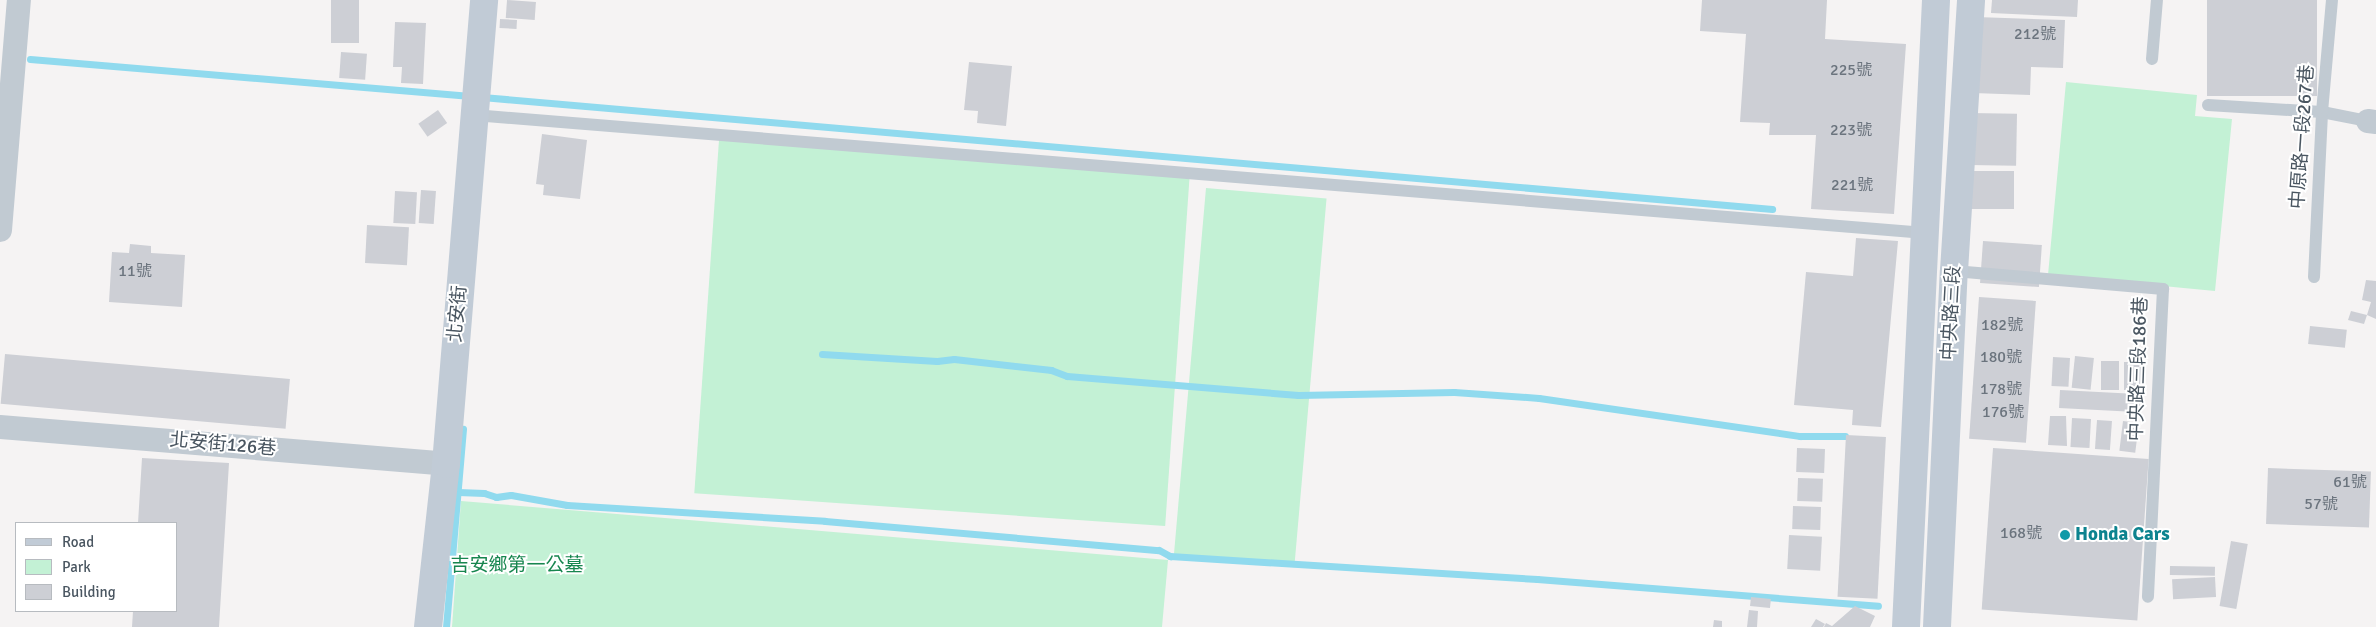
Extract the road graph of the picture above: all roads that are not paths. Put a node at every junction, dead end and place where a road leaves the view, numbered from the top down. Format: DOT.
graph roads {
  1 [pos="19,0"];
  2 [pos="484,0"];
  3 [pos="1936,0"];
  4 [pos="1971,0"];
  5 [pos="2157,0"];
  6 [pos="2332,0"];
  7 [pos="2152,59"];
  8 [pos="2208,105"];
  9 [pos="2322,112"];
  10 [pos="474,115"];
  11 [pos="2372,121"];
  12 [pos="0,230"];
  13 [pos="1925,233"];
  14 [pos="1954,271"];
  15 [pos="2314,277"];
  16 [pos="0,427"];
  17 [pos="446,464"];
  18 [pos="2148,597"];
  19 [pos="428,627"];
  20 [pos="1906,627"];
  21 [pos="1937,627"];
  1 -- 12 [label="street"];
  2 -- 10 [label="street, 北安街"];
  3 -- 13 [label="street, 中央路三段"];
  4 -- 14 [label="street, 中央路三段"];
  5 -- 7 [label="lane"];
  6 -- 9 [label="lane, 中原路一段267巷"];
  8 -- 9 [label="lane"];
  9 -- 11 [label="lane"];
  9 -- 15 [label="lane, 中原路一段267巷"];
  10 -- 13 [label="lane"];
  10 -- 17 [label="street, 北安街"];
  13 -- 20 [label="street, 中央路三段"];
  14 -- 18 [label="lane, 中央路三段186巷"];
  14 -- 21 [label="street, 中央路三段"];
  16 -- 17 [label="street, 北安街126巷"];
  17 -- 19 [label="street, 北安街"];
}
